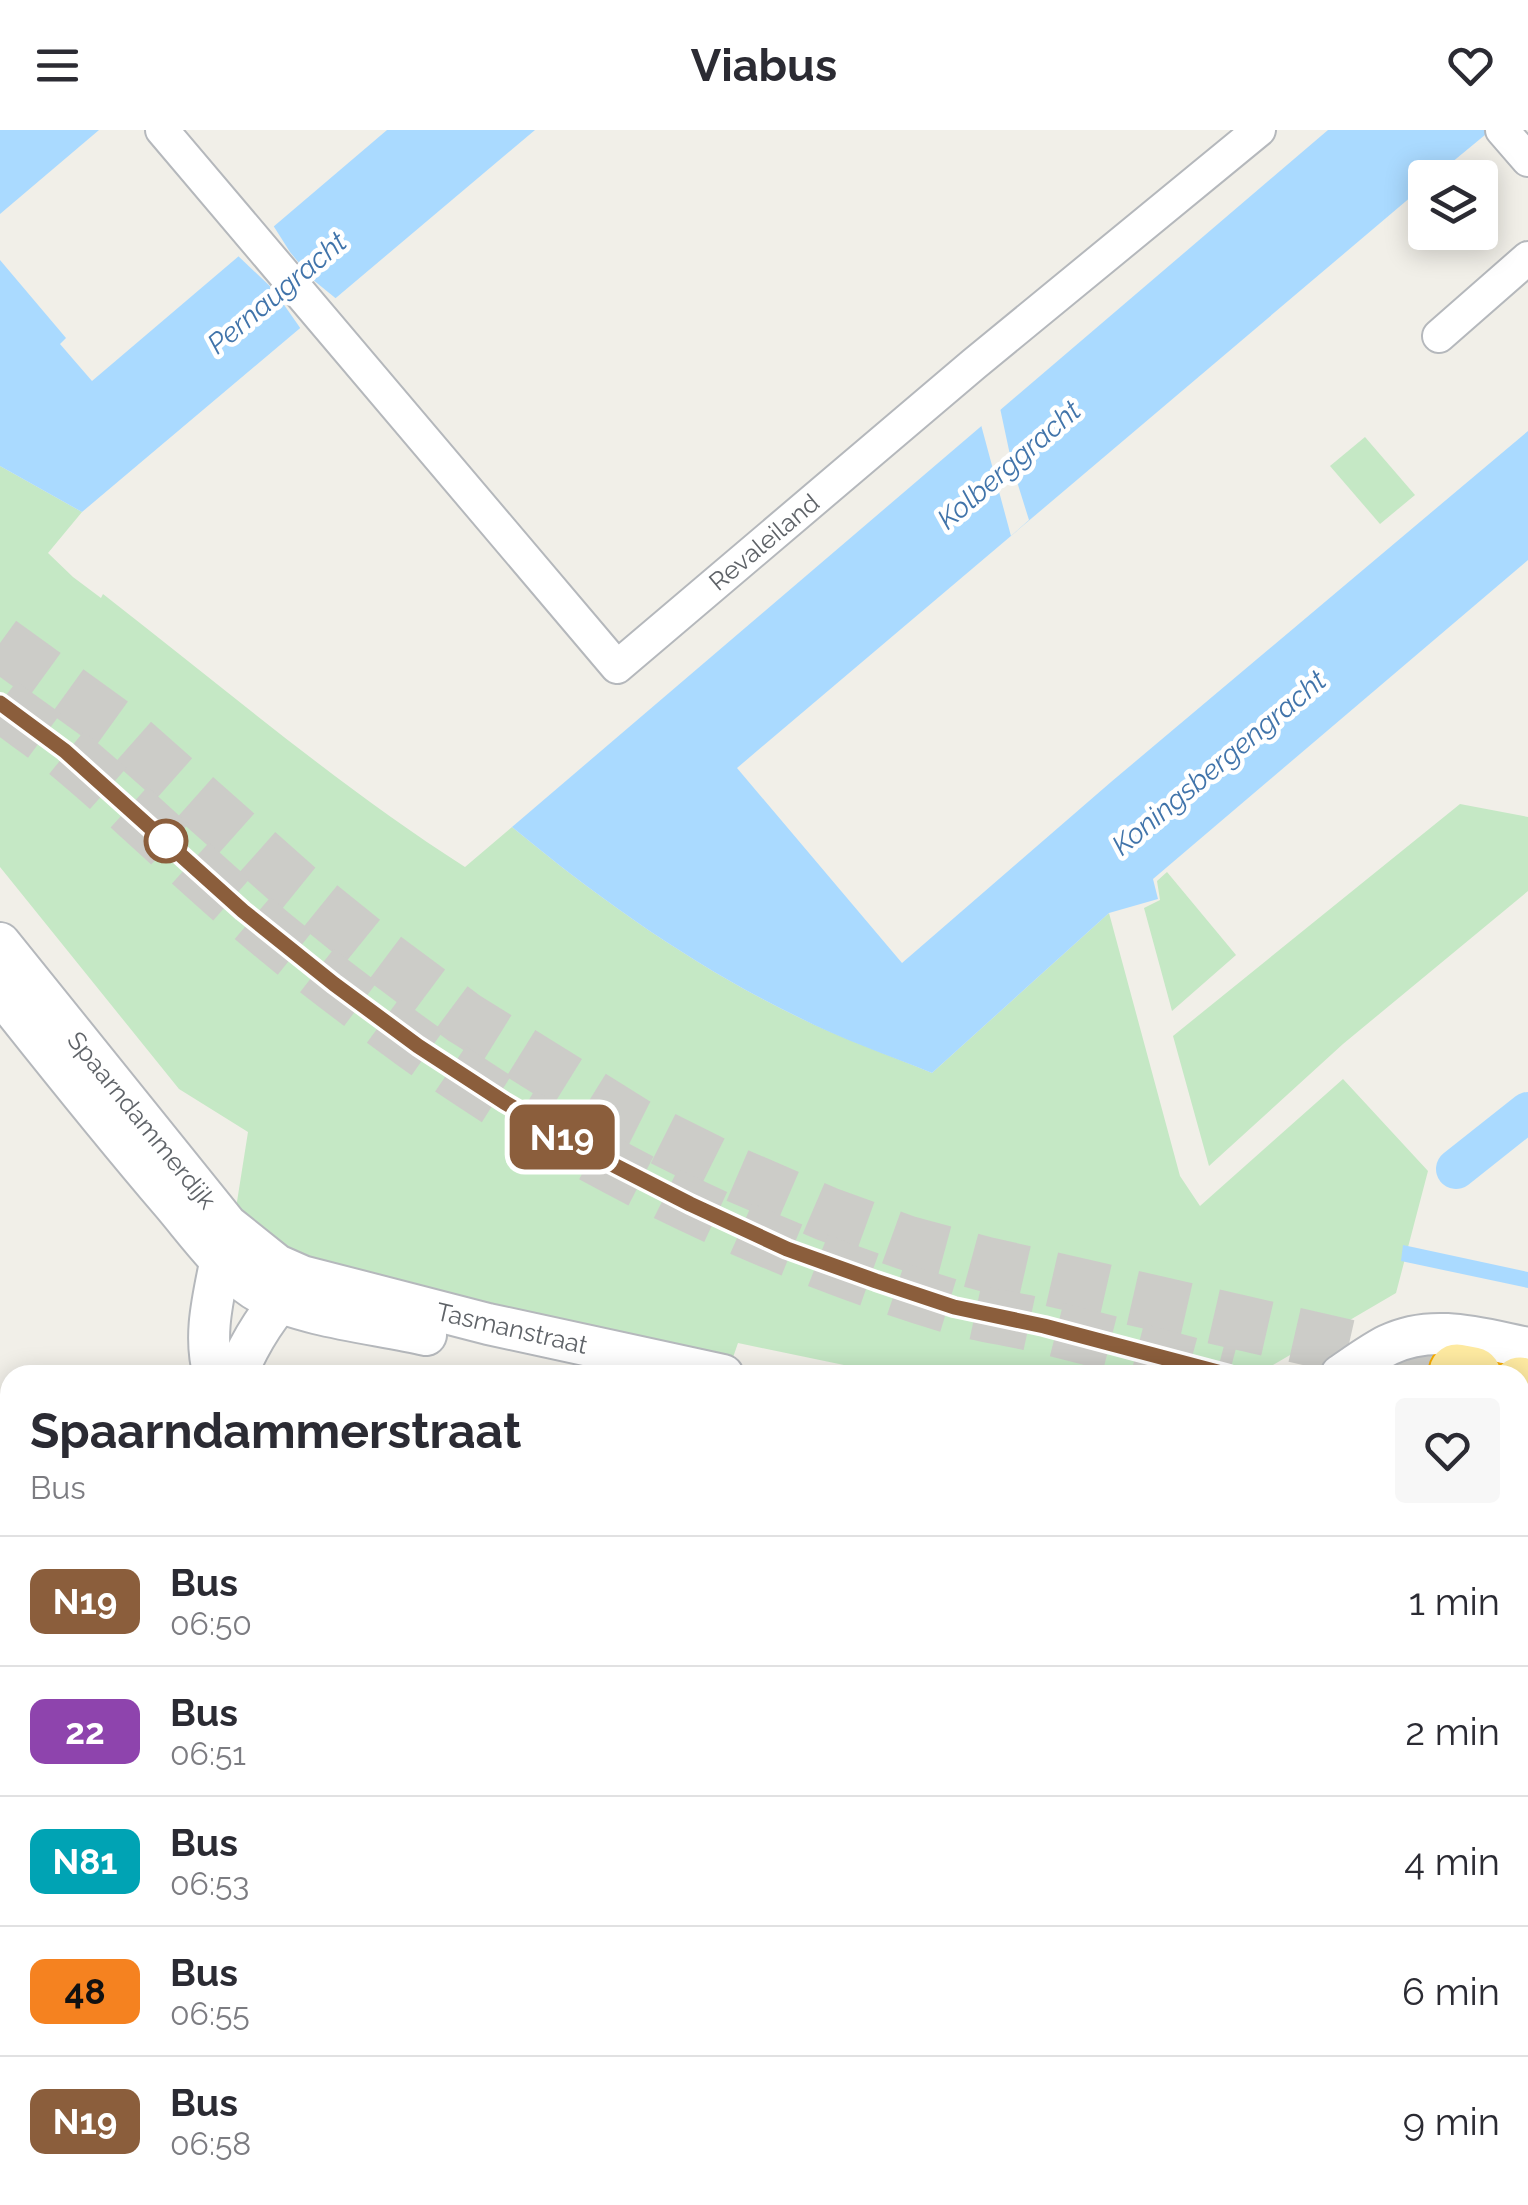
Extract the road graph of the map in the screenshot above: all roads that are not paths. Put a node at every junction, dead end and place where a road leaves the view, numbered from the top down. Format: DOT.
graph roads {
  1 [pos="162,130"];
  2 [pos="1259,130"];
  3 [pos="1528,258"];
  4 [pos="1439,336"];
  5 [pos="0,943"];
  6 [pos="0,992"];
  7 [pos="224,1243"];
  8 [pos="290,1289"];
  9 [pos="1528,1348"];
  10 [pos="211,1365"];
  11 [pos="240,1365"];
  12 [pos="563,1365"];
  13 [pos="677,1365"];
  14 [pos="1357,1365"];
  1 -- 2 [label="street, Revaleiland"];
  3 -- 4 [label="street"];
  5 -- 7 [label="street, Spaarndammerdijk"];
  6 -- 7 [label="street, Spaarndammerdijk"];
  7 -- 8 [label="street, Tasmanstraat"];
  7 -- 10 [label="street"];
  8 -- 11 [label="street"];
  8 -- 12 [label="street, Tasmanstraat"];
  8 -- 13 [label="street, Tasmanstraat"];
  9 -- 14 [label="street"];
}
